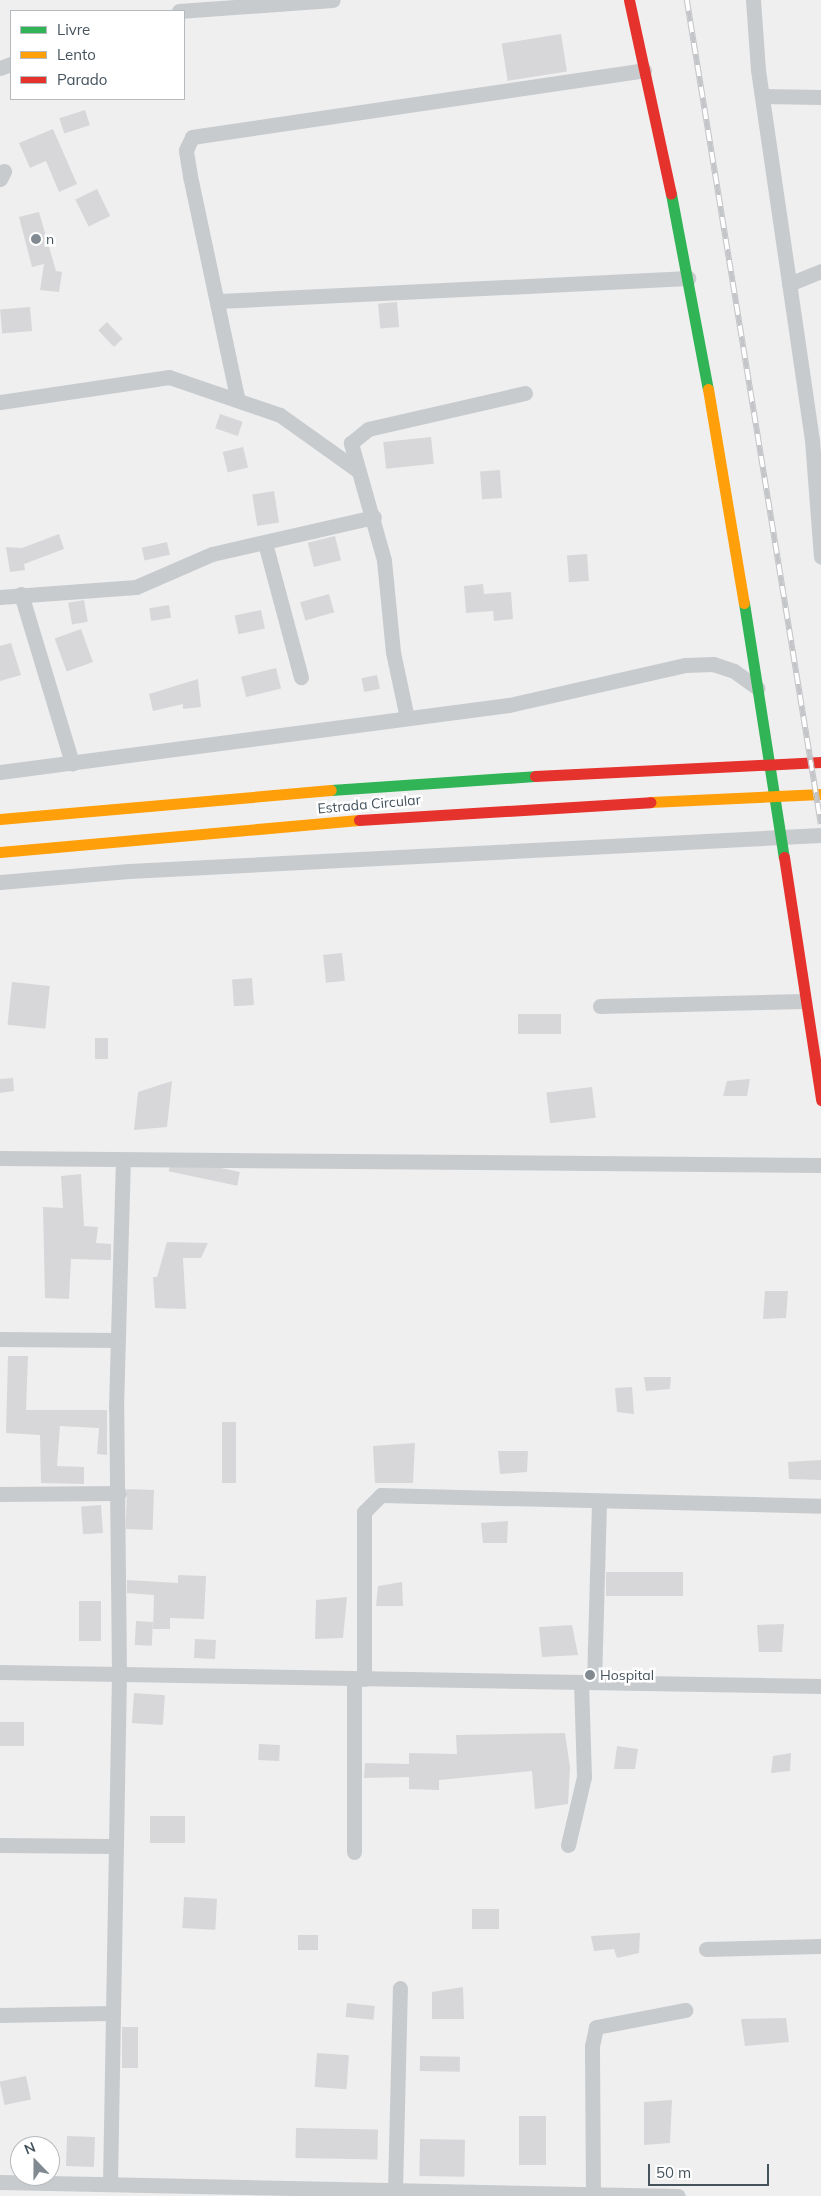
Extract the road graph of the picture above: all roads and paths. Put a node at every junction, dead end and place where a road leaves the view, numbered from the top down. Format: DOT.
graph roads {
  1 [pos="333,0"];
  2 [pos="629,0"];
  3 [pos="753,0"];
  4 [pos="222,4"];
  5 [pos="185,10"];
  6 [pos="644,70"];
  7 [pos="762,96"];
  8 [pos="821,98"];
  9 [pos="821,271"];
  10 [pos="688,278"];
  11 [pos="789,284"];
  12 [pos="219,301"];
  13 [pos="525,393"];
  14 [pos="237,398"];
  15 [pos="0,402"];
  16 [pos="356,470"];
  17 [pos="374,517"];
  18 [pos="265,543"];
  19 [pos="821,557"];
  20 [pos="21,594"];
  21 [pos="0,597"];
  22 [pos="301,677"];
  23 [pos="757,688"];
  24 [pos="407,718"];
  25 [pos="821,762"];
  26 [pos="72,763"];
  27 [pos="0,772"];
  28 [pos="821,794"];
  29 [pos="0,819"];
  30 [pos="821,834"];
  31 [pos="782,836"];
  32 [pos="0,852"];
  33 [pos="0,882"];
  34 [pos="803,1000"];
  35 [pos="600,1006"];
  36 [pos="821,1100"];
  37 [pos="0,1158"];
  38 [pos="123,1161"];
  39 [pos="821,1165"];
  40 [pos="0,1339"];
  41 [pos="117,1340"];
  42 [pos="119,1493"];
  43 [pos="0,1494"];
  44 [pos="599,1502"];
  45 [pos="821,1506"];
  46 [pos="0,1672"];
  47 [pos="119,1673"];
  48 [pos="359,1679"];
  49 [pos="587,1682"];
  50 [pos="821,1686"];
  51 [pos="0,1845"];
  52 [pos="568,1845"];
  53 [pos="113,1846"];
  54 [pos="354,1852"];
  55 [pos="821,1946"];
  56 [pos="706,1949"];
  57 [pos="400,1988"];
  58 [pos="685,2010"];
  59 [pos="110,2013"];
  60 [pos="0,2015"];
  61 [pos="0,2182"];
  62 [pos="110,2184"];
  63 [pos="41,2190"];
  64 [pos="395,2190"];
  65 [pos="197,2191"];
  66 [pos="349,2192"];
  67 [pos="514,2195"];
  68 [pos="594,2195"];
  69 [pos="678,2196"];
  1 -- 4 [label="street"];
  2 -- 6 [label="main road"];
  3 -- 7 [label="street"];
  4 -- 5 [label="street"];
  6 -- 10 [label="main road"];
  6 -- 12 [label="street"];
  7 -- 8 [label="street"];
  7 -- 11 [label="street"];
  9 -- 11 [label="street"];
  10 -- 12 [label="street"];
  10 -- 23 [label="main road"];
  11 -- 19 [label="street"];
  12 -- 14 [label="street"];
  13 -- 16 [label="street"];
  14 -- 15 [label="street"];
  14 -- 16 [label="street"];
  16 -- 17 [label="street"];
  17 -- 18 [label="street"];
  17 -- 24 [label="street"];
  18 -- 20 [label="street"];
  18 -- 22 [label="street"];
  20 -- 21 [label="street"];
  20 -- 26 [label="street"];
  23 -- 24 [label="street"];
  23 -- 31 [label="main road"];
  24 -- 26 [label="street"];
  25 -- 29 [label="main road, Estrada Circular"];
  26 -- 27 [label="street"];
  28 -- 32 [label="main road, Estrada Circular"];
  30 -- 31 [label="street"];
  31 -- 33 [label="street"];
  31 -- 34 [label="main road"];
  34 -- 35 [label="street"];
  34 -- 36 [label="main road"];
  37 -- 38 [label="street"];
  38 -- 39 [label="street"];
  38 -- 41 [label="street"];
  40 -- 41 [label="street"];
  41 -- 42 [label="street"];
  42 -- 43 [label="street"];
  42 -- 47 [label="street"];
  44 -- 45 [label="street"];
  44 -- 48 [label="street"];
  44 -- 49 [label="street"];
  46 -- 47 [label="street"];
  47 -- 48 [label="street"];
  47 -- 53 [label="street"];
  48 -- 49 [label="street"];
  48 -- 54 [label="street"];
  49 -- 50 [label="street"];
  49 -- 52 [label="street"];
  51 -- 53 [label="street"];
  53 -- 59 [label="street"];
  55 -- 56 [label="street"];
  57 -- 64 [label="street"];
  58 -- 68 [label="street"];
  59 -- 60 [label="street"];
  59 -- 62 [label="street"];
  61 -- 63 [label="street"];
  62 -- 63 [label="street"];
  62 -- 65 [label="street"];
  64 -- 66 [label="street"];
  64 -- 67 [label="street"];
  65 -- 66 [label="street"];
  67 -- 68 [label="street"];
  68 -- 69 [label="street"];
}
